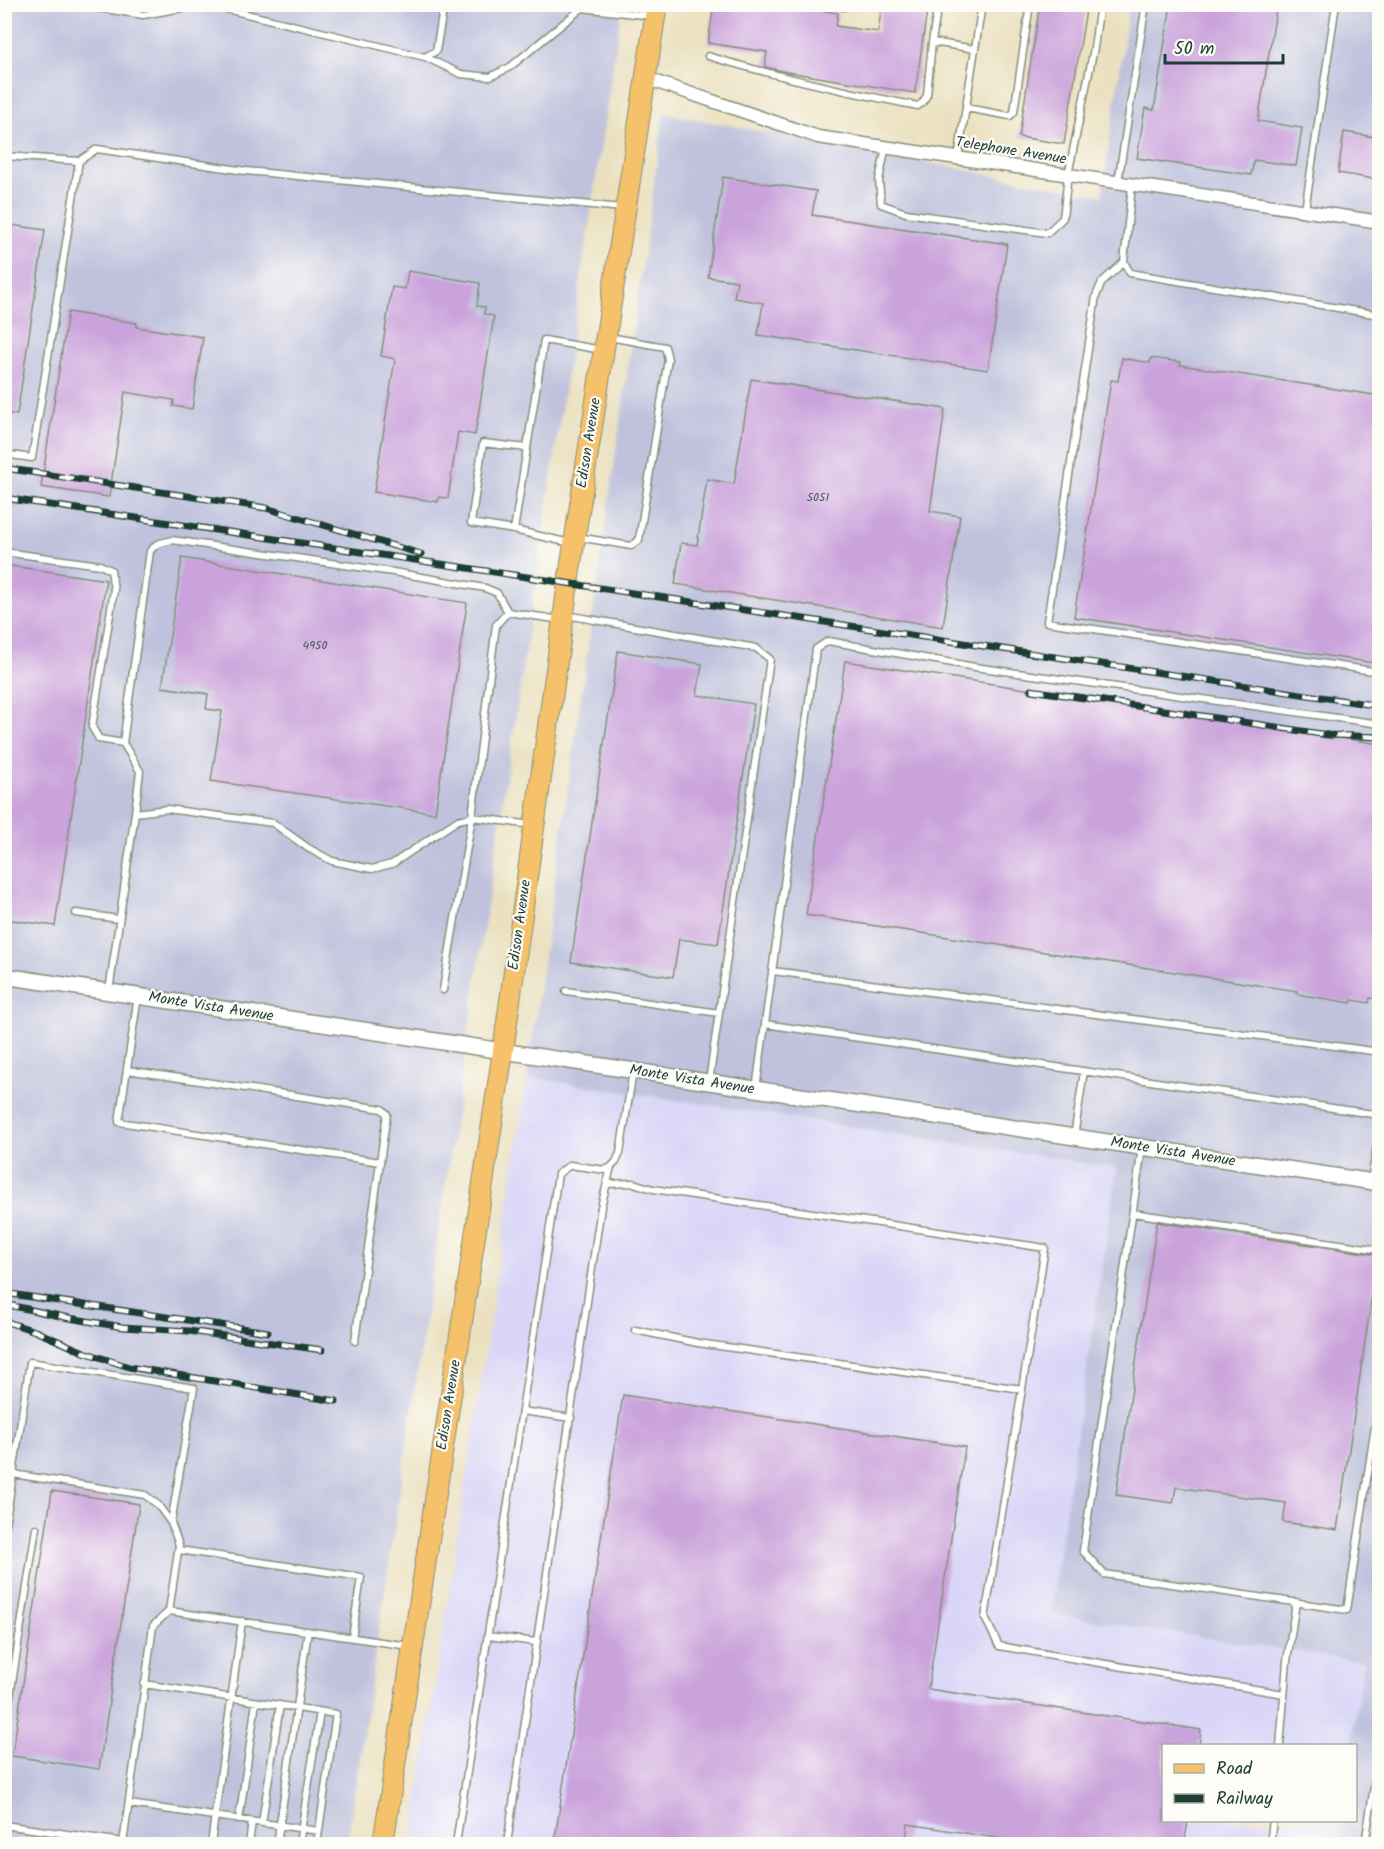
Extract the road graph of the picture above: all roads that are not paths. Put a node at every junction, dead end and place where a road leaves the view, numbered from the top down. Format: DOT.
graph roads {
  1 [pos="74,4"];
  2 [pos="205,4"];
  3 [pos="444,4"];
  4 [pos="827,4"];
  5 [pos="849,4"];
  6 [pos="936,4"];
  7 [pos="982,4"];
  8 [pos="1030,4"];
  9 [pos="1100,4"];
  10 [pos="1146,4"];
  11 [pos="1336,4"];
  12 [pos="580,6"];
  13 [pos="656,10"];
  14 [pos="932,42"];
  15 [pos="975,49"];
  16 [pos="708,56"];
  17 [pos="425,57"];
  18 [pos="645,78"];
  19 [pos="966,108"];
  20 [pos="886,147"];
  21 [pos="4,156"];
  22 [pos="958,158"];
  23 [pos="79,161"];
  24 [pos="1068,175"];
  25 [pos="1118,182"];
  26 [pos="1132,184"];
  27 [pos="625,208"];
  28 [pos="1305,211"];
  29 [pos="1380,222"];
  30 [pos="1124,262"];
  31 [pos="1380,315"];
  32 [pos="604,343"];
  33 [pos="527,448"];
  34 [pos="4,454"];
  35 [pos="514,530"];
  36 [pos="574,540"];
  37 [pos="4,552"];
  38 [pos="508,612"];
  39 [pos="563,618"];
  40 [pos="1380,672"];
  41 [pos="1380,724"];
  42 [pos="123,743"];
  43 [pos="135,813"];
  44 [pos="472,817"];
  45 [pos="534,825"];
  46 [pos="76,913"];
  47 [pos="119,919"];
  48 [pos="773,971"];
  49 [pos="4,976"];
  50 [pos="443,990"];
  51 [pos="566,991"];
  52 [pos="109,992"];
  53 [pos="138,996"];
  54 [pos="719,1013"];
  55 [pos="765,1024"];
  56 [pos="503,1051"];
  57 [pos="1380,1052"];
  58 [pos="127,1070"];
  59 [pos="633,1071"];
  60 [pos="1084,1071"];
  61 [pos="709,1082"];
  62 [pos="756,1089"];
  63 [pos="1380,1114"];
  64 [pos="1380,1126"];
  65 [pos="1074,1137"];
  66 [pos="1142,1148"];
  67 [pos="380,1162"];
  68 [pos="611,1167"];
  69 [pos="1375,1183"];
  70 [pos="607,1184"];
  71 [pos="1133,1213"];
  72 [pos="1380,1250"];
  73 [pos="635,1330"];
  74 [pos="356,1341"];
  75 [pos="1022,1389"];
  76 [pos="1380,1394"];
  77 [pos="522,1411"];
  78 [pos="571,1418"];
  79 [pos="13,1474"];
  80 [pos="7,1494"];
  81 [pos="171,1523"];
  82 [pos="36,1528"];
  83 [pos="4,1532"];
  84 [pos="178,1550"];
  85 [pos="1296,1602"];
  86 [pos="170,1611"];
  87 [pos="242,1622"];
  88 [pos="308,1631"];
  89 [pos="488,1636"];
  90 [pos="352,1638"];
  91 [pos="536,1642"];
  92 [pos="412,1647"];
  93 [pos="144,1684"];
  94 [pos="1284,1694"];
  95 [pos="232,1698"];
  96 [pos="256,1702"];
  97 [pos="280,1705"];
  98 [pos="298,1708"];
  99 [pos="320,1712"];
  100 [pos="4,1735"];
  101 [pos="1280,1744"];
  102 [pos="1380,1747"];
  103 [pos="129,1804"];
  104 [pos="215,1816"];
  105 [pos="238,1820"];
  106 [pos="252,1822"];
  107 [pos="1273,1822"];
  108 [pos="262,1823"];
  109 [pos="4,1825"];
  110 [pos="280,1826"];
  111 [pos="302,1829"];
  112 [pos="319,1832"];
  113 [pos="123,1843"];
  114 [pos="211,1845"];
  115 [pos="249,1845"];
  116 [pos="277,1845"];
  117 [pos="299,1845"];
  118 [pos="317,1845"];
  119 [pos="383,1845"];
  120 [pos="456,1845"];
  121 [pos="507,1845"];
  122 [pos="1270,1845"];
  123 [pos="1365,1845"];
  1 -- 2 [label="lane"];
  2 -- 17 [label="lane"];
  3 -- 17 [label="lane"];
  4 -- 5 [label="lane"];
  6 -- 14 [label="lane"];
  7 -- 15 [label="lane"];
  8 -- 19 [label="lane"];
  9 -- 24 [label="lane"];
  10 -- 25 [label="lane"];
  11 -- 28 [label="lane"];
  12 -- 13 [label="lane"];
  12 -- 17 [label="lane"];
  13 -- 18 [label="main road, Edison Avenue"];
  14 -- 15 [label="lane"];
  14 -- 16 [label="lane"];
  15 -- 19 [label="lane"];
  18 -- 20 [label="street, Telephone Avenue"];
  18 -- 27 [label="main road, Edison Avenue"];
  19 -- 22 [label="lane"];
  20 -- 22 [label="street, Telephone Avenue"];
  20 -- 24 [label="lane"];
  21 -- 23 [label="lane"];
  22 -- 24 [label="street, Telephone Avenue"];
  23 -- 27 [label="lane"];
  23 -- 34 [label="lane"];
  24 -- 25 [label="street, Telephone Avenue"];
  25 -- 26 [label="street, Telephone Avenue"];
  26 -- 28 [label="street, Telephone Avenue"];
  26 -- 30 [label="lane"];
  27 -- 32 [label="main road, Edison Avenue"];
  28 -- 29 [label="street, Telephone Avenue"];
  30 -- 31 [label="lane"];
  30 -- 40 [label="lane"];
  32 -- 33 [label="lane"];
  32 -- 36 [label="main road, Edison Avenue"];
  32 -- 36 [label="lane"];
  33 -- 35 [label="lane"];
  33 -- 35 [label="lane"];
  35 -- 36 [label="lane"];
  36 -- 39 [label="main road, Edison Avenue"];
  37 -- 42 [label="lane"];
  38 -- 39 [label="lane"];
  38 -- 42 [label="lane"];
  38 -- 44 [label="lane"];
  39 -- 45 [label="main road, Edison Avenue"];
  39 -- 54 [label="lane"];
  41 -- 48 [label="lane"];
  42 -- 43 [label="lane"];
  43 -- 44 [label="lane"];
  43 -- 47 [label="lane"];
  44 -- 45 [label="lane"];
  44 -- 50 [label="lane"];
  45 -- 56 [label="main road, Edison Avenue"];
  46 -- 47 [label="lane"];
  47 -- 52 [label="lane"];
  48 -- 55 [label="lane"];
  48 -- 57 [label="lane"];
  49 -- 52 [label="street, Monte Vista Avenue"];
  51 -- 54 [label="lane"];
  52 -- 53 [label="street, Monte Vista Avenue"];
  53 -- 56 [label="street, Monte Vista Avenue"];
  53 -- 58 [label="lane"];
  54 -- 61 [label="lane"];
  55 -- 60 [label="lane"];
  55 -- 62 [label="lane"];
  56 -- 59 [label="street, Monte Vista Avenue"];
  56 -- 92 [label="main road, Edison Avenue"];
  58 -- 67 [label="lane"];
  58 -- 67 [label="lane"];
  59 -- 61 [label="street, Monte Vista Avenue"];
  59 -- 68 [label="lane"];
  60 -- 63 [label="lane"];
  60 -- 65 [label="lane"];
  61 -- 62 [label="street, Monte Vista Avenue"];
  62 -- 65 [label="street, Monte Vista Avenue"];
  64 -- 69 [label="lane"];
  65 -- 66 [label="street, Monte Vista Avenue"];
  66 -- 69 [label="street, Monte Vista Avenue"];
  66 -- 71 [label="lane"];
  67 -- 74 [label="lane"];
  68 -- 70 [label="lane"];
  68 -- 77 [label="lane"];
  70 -- 75 [label="lane"];
  70 -- 78 [label="lane"];
  71 -- 72 [label="lane"];
  71 -- 85 [label="lane"];
  73 -- 75 [label="lane"];
  75 -- 94 [label="lane"];
  76 -- 85 [label="lane"];
  77 -- 78 [label="lane"];
  77 -- 89 [label="lane"];
  78 -- 91 [label="lane"];
  79 -- 80 [label="lane"];
  79 -- 81 [label="lane"];
  79 -- 81 [label="lane"];
  80 -- 83 [label="lane"];
  81 -- 84 [label="lane"];
  82 -- 100 [label="lane"];
  84 -- 86 [label="lane"];
  84 -- 90 [label="lane"];
  85 -- 94 [label="lane"];
  86 -- 87 [label="lane"];
  86 -- 93 [label="lane"];
  87 -- 88 [label="lane"];
  87 -- 95 [label="lane"];
  88 -- 90 [label="lane"];
  88 -- 98 [label="lane"];
  89 -- 91 [label="lane"];
  89 -- 120 [label="lane"];
  90 -- 92 [label="lane"];
  91 -- 121 [label="lane"];
  92 -- 119 [label="main road, Edison Avenue"];
  93 -- 95 [label="lane"];
  93 -- 103 [label="lane"];
  94 -- 101 [label="lane"];
  95 -- 96 [label="lane"];
  95 -- 104 [label="lane"];
  96 -- 97 [label="lane"];
  96 -- 105 [label="lane"];
  97 -- 98 [label="lane"];
  97 -- 108 [label="lane"];
  98 -- 99 [label="lane"];
  98 -- 110 [label="lane"];
  99 -- 111 [label="lane"];
  99 -- 112 [label="lane"];
  102 -- 123 [label="lane"];
  103 -- 104 [label="lane"];
  103 -- 113 [label="lane"];
  104 -- 105 [label="lane"];
  104 -- 114 [label="lane"];
  105 -- 106 [label="lane"];
  106 -- 108 [label="lane"];
  106 -- 115 [label="lane"];
  107 -- 122 [label="lane"];
  108 -- 110 [label="lane"];
  109 -- 113 [label="lane"];
  110 -- 111 [label="lane"];
  110 -- 116 [label="lane"];
  111 -- 112 [label="lane"];
  111 -- 117 [label="lane"];
  112 -- 118 [label="lane"];
}
